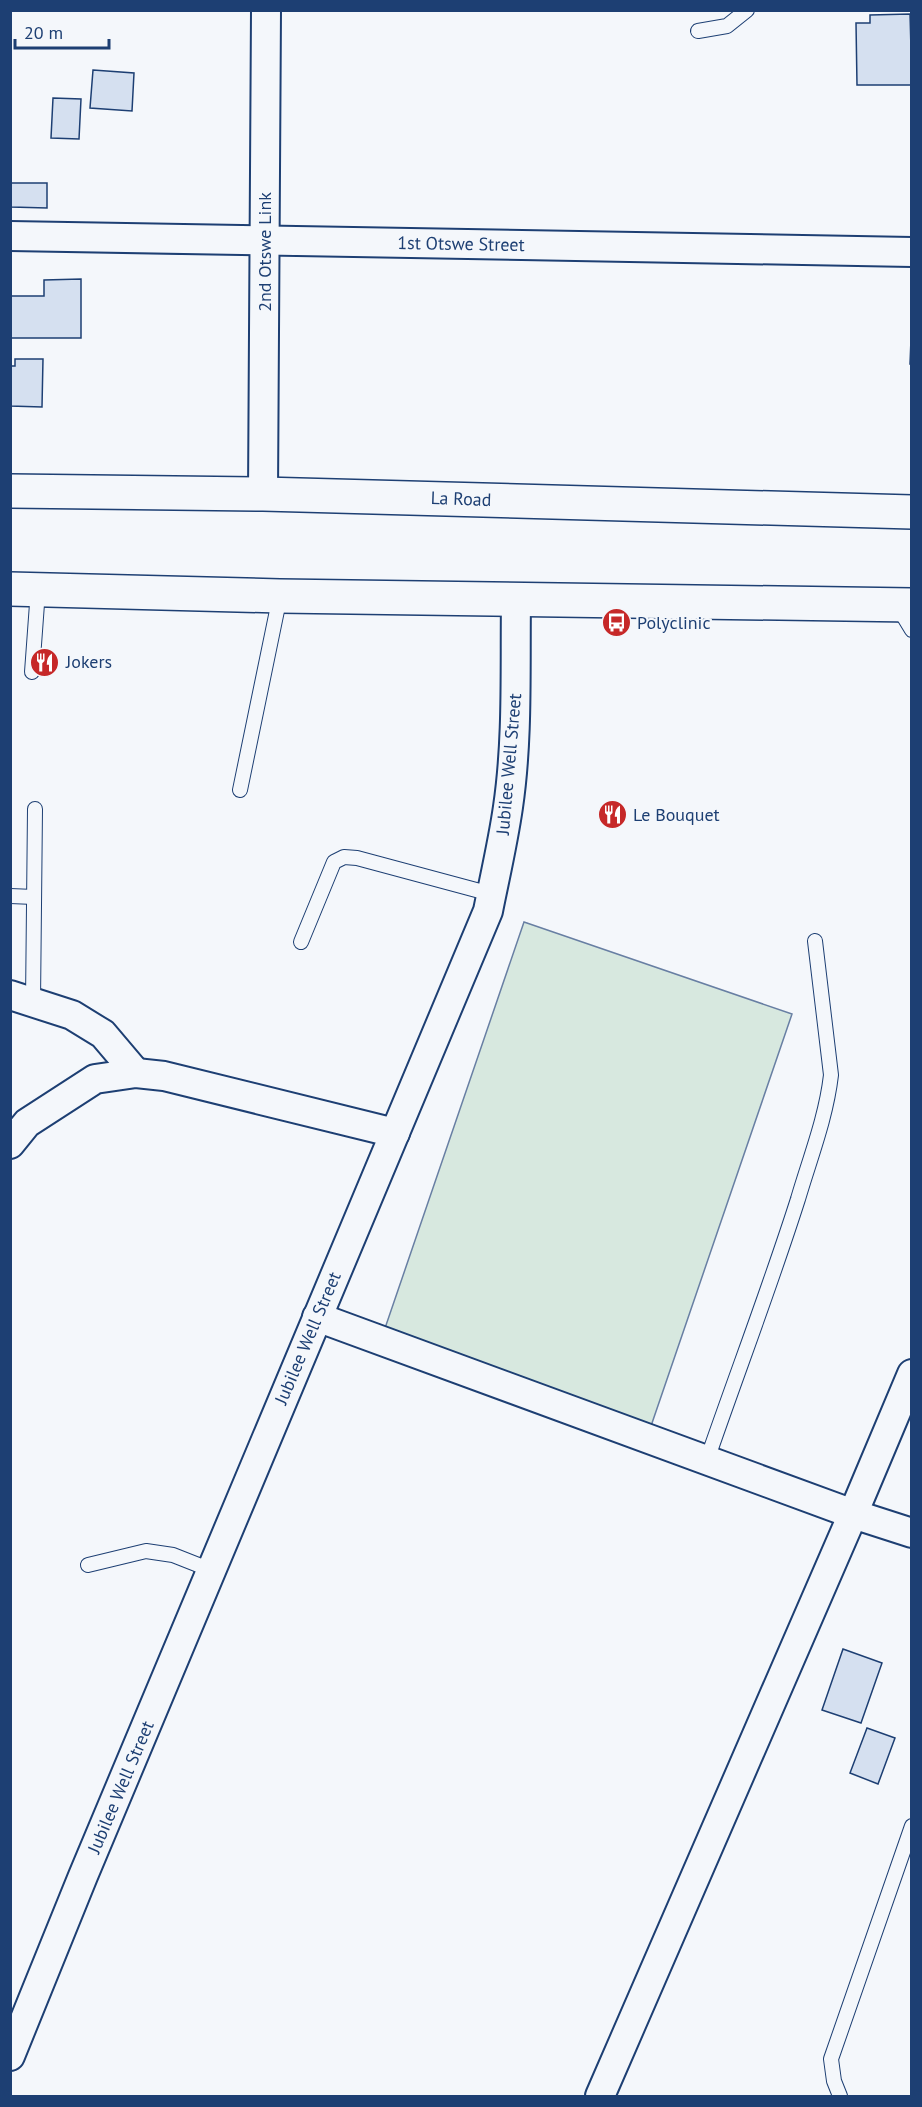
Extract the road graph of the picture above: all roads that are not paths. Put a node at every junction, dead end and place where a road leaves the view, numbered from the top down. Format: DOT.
graph roads {
  1 [pos="266,10"];
  2 [pos="747,10"];
  3 [pos="698,30"];
  4 [pos="10,236"];
  5 [pos="265,241"];
  6 [pos="912,252"];
  7 [pos="10,492"];
  8 [pos="263,494"];
  9 [pos="912,512"];
  10 [pos="24,589"];
  11 [pos="280,596"];
  12 [pos="516,600"];
  13 [pos="907,613"];
  14 [pos="32,672"];
  15 [pos="240,790"];
  16 [pos="35,810"];
  17 [pos="491,894"];
  18 [pos="10,897"];
  19 [pos="34,897"];
  20 [pos="815,941"];
  21 [pos="301,942"];
  22 [pos="22,998"];
  23 [pos="136,1073"];
  24 [pos="395,1133"];
  25 [pos="10,1144"];
  26 [pos="317,1317"];
  27 [pos="912,1374"];
  28 [pos="707,1460"];
  29 [pos="853,1514"];
  30 [pos="912,1533"];
  31 [pos="88,1565"];
  32 [pos="211,1570"];
  33 [pos="912,1826"];
  34 [pos="10,2056"];
  35 [pos="600,2097"];
  36 [pos="840,2097"];
  1 -- 5 [label="street, 2nd Otswe Link"];
  2 -- 3 [label="lane"];
  4 -- 5 [label="street, 1st Otswe Street"];
  5 -- 6 [label="street, 1st Otswe Street"];
  5 -- 8 [label="street, 2nd Otswe Link"];
  7 -- 8 [label="main road, La Road"];
  8 -- 9 [label="main road, La Road"];
  10 -- 11 [label="main road"];
  10 -- 14 [label="lane"];
  11 -- 12 [label="main road"];
  11 -- 15 [label="lane"];
  12 -- 13 [label="main road"];
  12 -- 17 [label="street, Jubilee Well Street"];
  16 -- 19 [label="lane"];
  17 -- 21 [label="lane"];
  17 -- 24 [label="street, Jubilee Well Street"];
  18 -- 19 [label="lane"];
  19 -- 22 [label="lane"];
  20 -- 28 [label="lane"];
  22 -- 23 [label="street"];
  23 -- 24 [label="street"];
  23 -- 25 [label="street"];
  24 -- 26 [label="street, Jubilee Well Street"];
  26 -- 28 [label="street"];
  26 -- 32 [label="street, Jubilee Well Street"];
  27 -- 29 [label="street"];
  28 -- 29 [label="street"];
  29 -- 30 [label="street"];
  29 -- 35 [label="street"];
  31 -- 32 [label="lane"];
  32 -- 34 [label="street, Jubilee Well Street"];
  33 -- 36 [label="lane"];
}
